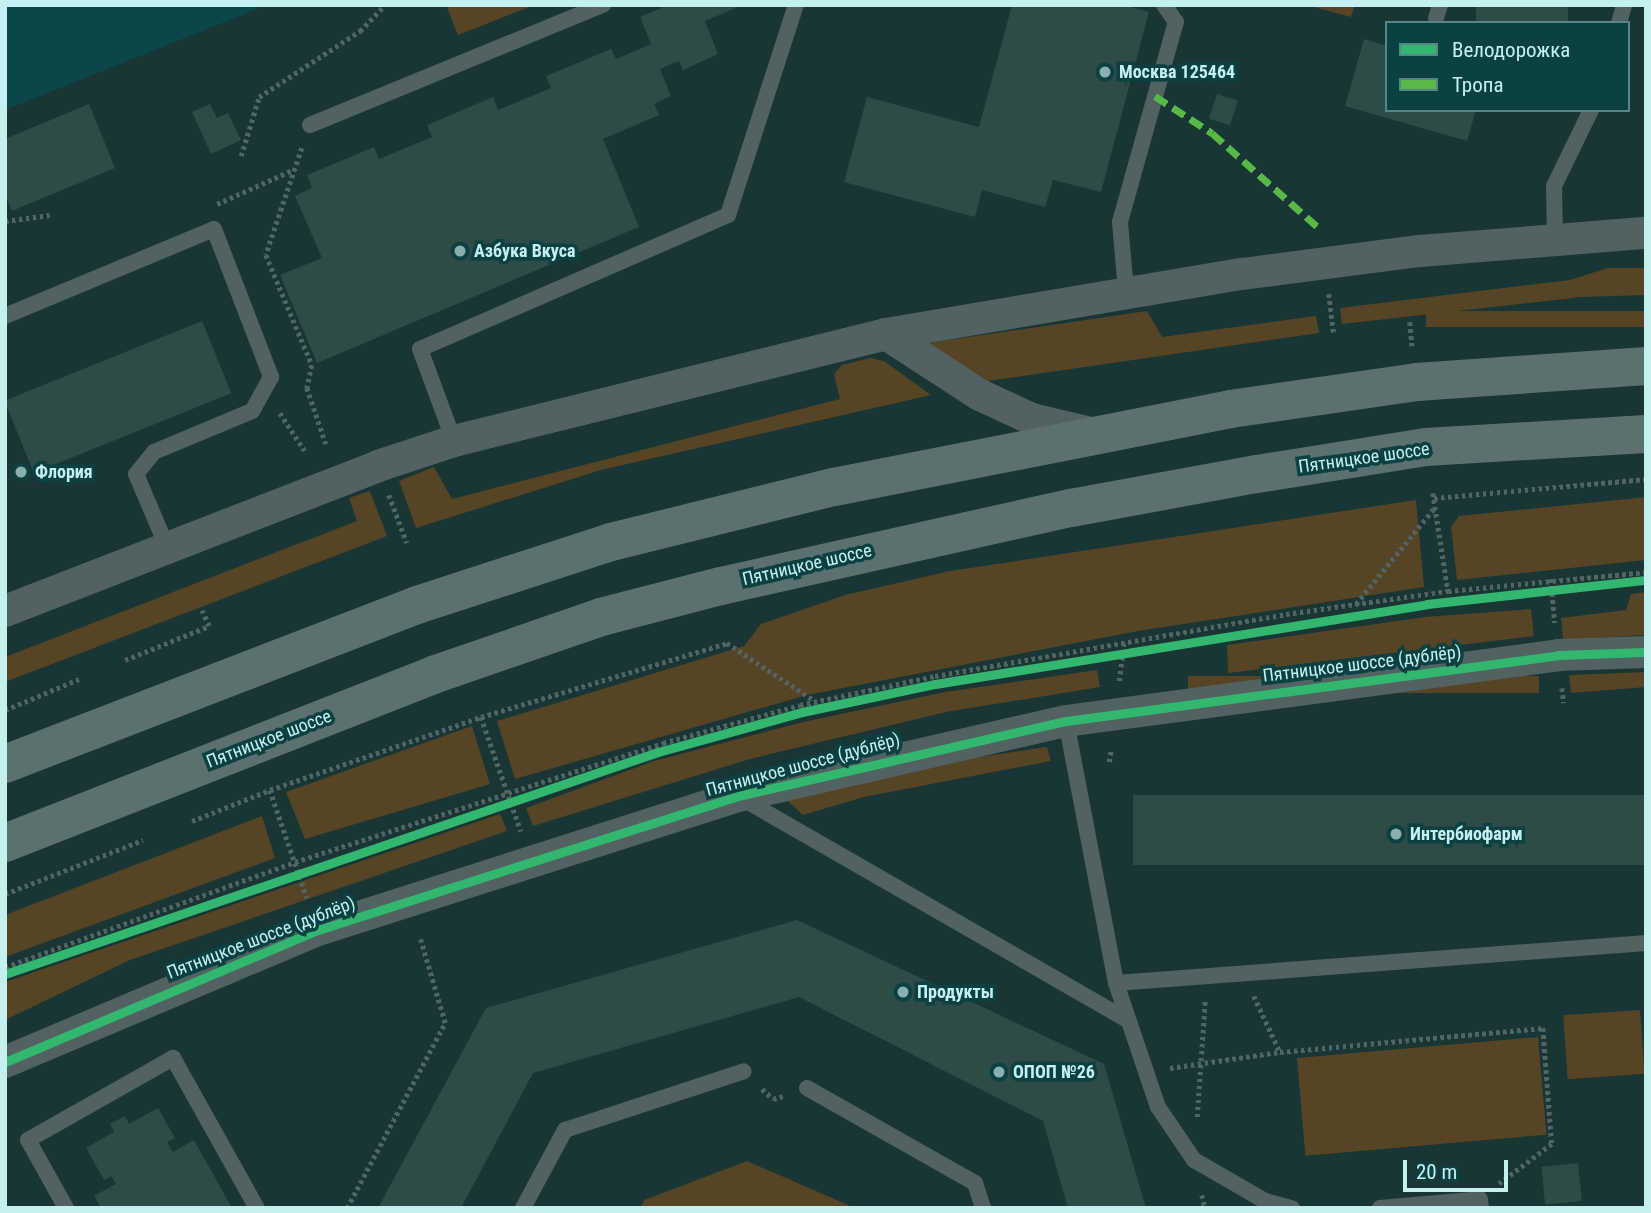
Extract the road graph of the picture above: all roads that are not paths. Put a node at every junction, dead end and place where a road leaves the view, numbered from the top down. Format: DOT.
graph roads {
  1 [pos="603,5"];
  2 [pos="796,5"];
  3 [pos="1164,5"];
  4 [pos="1590,112"];
  5 [pos="310,125"];
  6 [pos="1646,233"];
  7 [pos="1555,238"];
  8 [pos="1126,291"];
  9 [pos="5,316"];
  10 [pos="886,334"];
  11 [pos="1646,366"];
  12 [pos="1091,433"];
  13 [pos="1646,434"];
  14 [pos="454,441"];
  15 [pos="167,547"];
  16 [pos="5,611"];
  17 [pos="1646,652"];
  18 [pos="1066,721"];
  19 [pos="5,764"];
  20 [pos="738,796"];
  21 [pos="5,843"];
  22 [pos="1646,943"];
  23 [pos="1116,983"];
  24 [pos="1129,1021"];
  25 [pos="5,1062"];
  26 [pos="744,1071"];
  27 [pos="807,1088"];
  28 [pos="1480,1203"];
  29 [pos="66,1208"];
  30 [pos="257,1208"];
  31 [pos="523,1208"];
  32 [pos="983,1208"];
  33 [pos="1292,1208"];
  34 [pos="1380,1208"];
  1 -- 5 [label="lane"];
  2 -- 14 [label="lane"];
  3 -- 8 [label="lane"];
  4 -- 7 [label="lane"];
  6 -- 7 [label="street"];
  7 -- 8 [label="street"];
  8 -- 10 [label="street"];
  9 -- 15 [label="lane"];
  10 -- 12 [label="street"];
  10 -- 14 [label="street"];
  11 -- 12 [label="main road"];
  12 -- 19 [label="main road"];
  13 -- 21 [label="main road, Пятницкое шоссе"];
  14 -- 15 [label="street"];
  15 -- 16 [label="street"];
  17 -- 18 [label="street, Пятницкое шоссе (дублёр)"];
  18 -- 20 [label="street, Пятницкое шоссе (дублёр)"];
  18 -- 23 [label="lane"];
  20 -- 24 [label="lane"];
  20 -- 25 [label="street, Пятницкое шоссе (дублёр)"];
  22 -- 23 [label="lane"];
  23 -- 24 [label="lane"];
  24 -- 33 [label="lane"];
  26 -- 31 [label="lane"];
  27 -- 32 [label="lane"];
  28 -- 34 [label="lane"];
  29 -- 30 [label="lane"];
}
